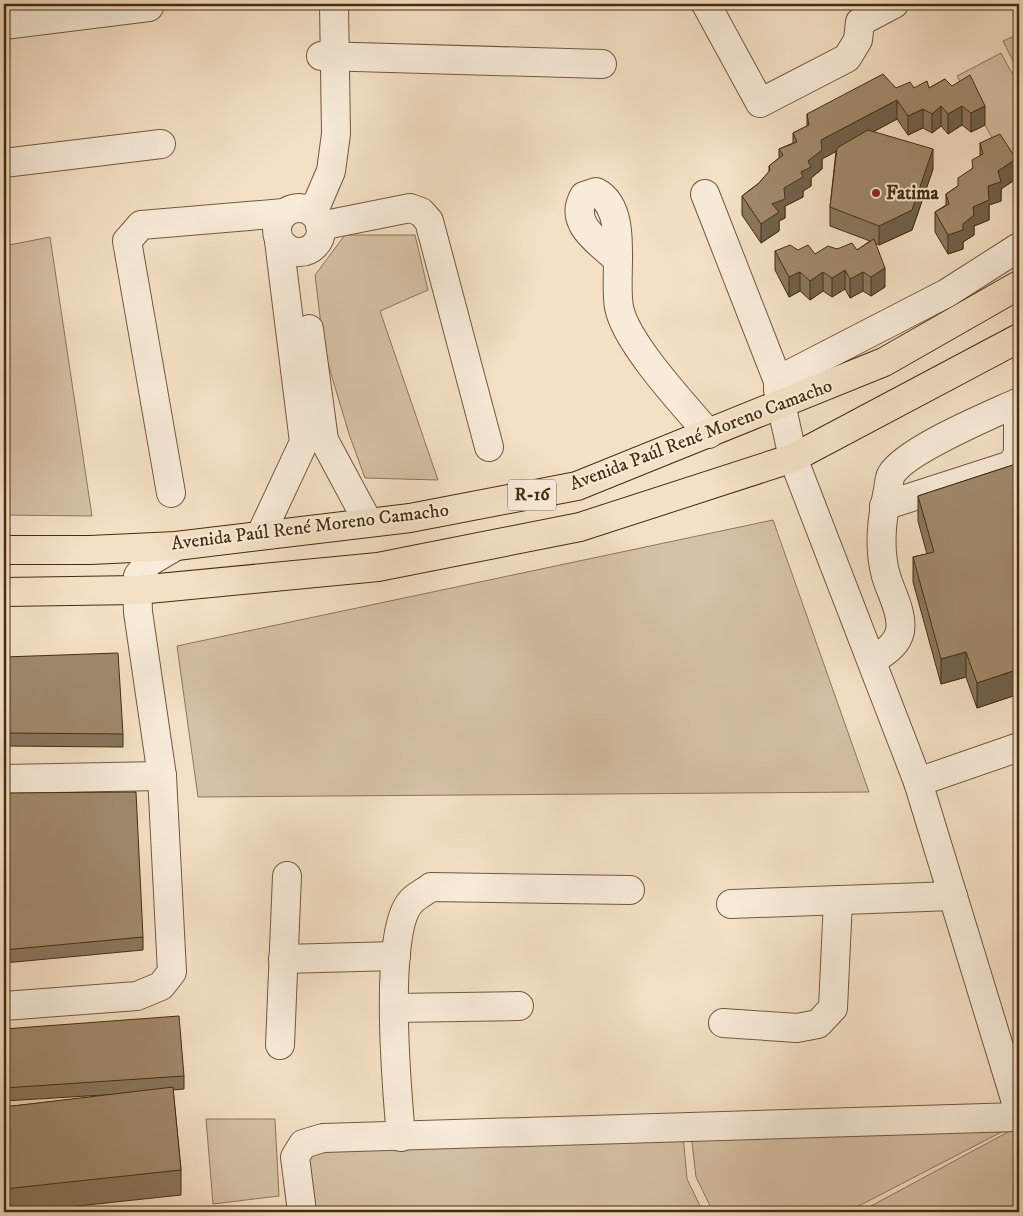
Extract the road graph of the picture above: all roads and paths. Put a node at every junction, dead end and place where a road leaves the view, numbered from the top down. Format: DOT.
graph roads {
  1 [pos="320,4"];
  2 [pos="334,4"];
  3 [pos="706,4"];
  4 [pos="894,4"];
  5 [pos="149,8"];
  6 [pos="855,13"];
  7 [pos="4,25"];
  8 [pos="329,56"];
  9 [pos="602,64"];
  10 [pos="161,144"];
  11 [pos="4,163"];
  12 [pos="705,194"];
  13 [pos="303,215"];
  14 [pos="289,247"];
  15 [pos="1019,247"];
  16 [pos="617,258"];
  17 [pos="1019,285"];
  18 [pos="1019,338"];
  19 [pos="779,393"];
  20 [pos="1018,403"];
  21 [pos="709,434"];
  22 [pos="489,446"];
  23 [pos="793,458"];
  24 [pos="171,494"];
  25 [pos="884,506"];
  26 [pos="368,522"];
  27 [pos="261,534"];
  28 [pos="176,546"];
  29 [pos="4,550"];
  30 [pos="138,590"];
  31 [pos="4,592"];
  32 [pos="872,660"];
  33 [pos="1019,747"];
  34 [pos="162,776"];
  35 [pos="4,779"];
  36 [pos="918,782"];
  37 [pos="287,876"];
  38 [pos="630,890"];
  39 [pos="953,896"];
  40 [pos="838,900"];
  41 [pos="731,904"];
  42 [pos="396,956"];
  43 [pos="283,959"];
  44 [pos="4,1006"];
  45 [pos="519,1006"];
  46 [pos="394,1008"];
  47 [pos="723,1023"];
  48 [pos="280,1045"];
  49 [pos="1012,1065"];
  50 [pos="1019,1112"];
  51 [pos="1019,1117"];
  52 [pos="402,1137"];
  53 [pos="302,1212"];
  1 -- 8 [label="street"];
  2 -- 8 [label="street"];
  3 -- 6 [label="street"];
  4 -- 6 [label="street"];
  5 -- 7 [label="street"];
  8 -- 9 [label="street"];
  8 -- 13 [label="street"];
  10 -- 11 [label="street"];
  12 -- 19 [label="street"];
  13 -- 14 [label="street"];
  13 -- 14 [label="street"];
  13 -- 22 [label="street"];
  13 -- 24 [label="street"];
  14 -- 26 [label="street"];
  14 -- 27 [label="street"];
  15 -- 19 [label="street"];
  16 -- 21 [label="street"];
  17 -- 19 [label="main road, Avenida Paúl René Moreno Camacho / R-16"];
  18 -- 23 [label="main road, R-16"];
  19 -- 21 [label="main road, Avenida Paúl René Moreno Camacho / R-16"];
  19 -- 23 [label="street"];
  20 -- 25 [label="street"];
  20 -- 25 [label="street"];
  21 -- 26 [label="main road, Avenida Paúl René Moreno Camacho / R-16"];
  23 -- 30 [label="main road, R-16"];
  23 -- 32 [label="street"];
  25 -- 32 [label="street"];
  26 -- 27 [label="main road, Avenida Paúl René Moreno Camacho / R-16"];
  27 -- 28 [label="main road, Avenida Paúl René Moreno Camacho / R-16"];
  28 -- 29 [label="main road, Avenida Paúl René Moreno Camacho / R-16"];
  28 -- 30 [label="street"];
  30 -- 31 [label="main road, R-16"];
  30 -- 34 [label="street"];
  32 -- 36 [label="street"];
  33 -- 36 [label="street"];
  34 -- 35 [label="street"];
  34 -- 44 [label="street"];
  36 -- 39 [label="street"];
  37 -- 43 [label="street"];
  38 -- 42 [label="street"];
  39 -- 40 [label="street"];
  39 -- 49 [label="street"];
  40 -- 41 [label="street"];
  40 -- 47 [label="street"];
  42 -- 43 [label="street"];
  42 -- 46 [label="street"];
  43 -- 48 [label="street"];
  45 -- 46 [label="street"];
  46 -- 52 [label="street"];
  49 -- 50 [label="street"];
  51 -- 52 [label="street"];
  52 -- 53 [label="street"];
}
